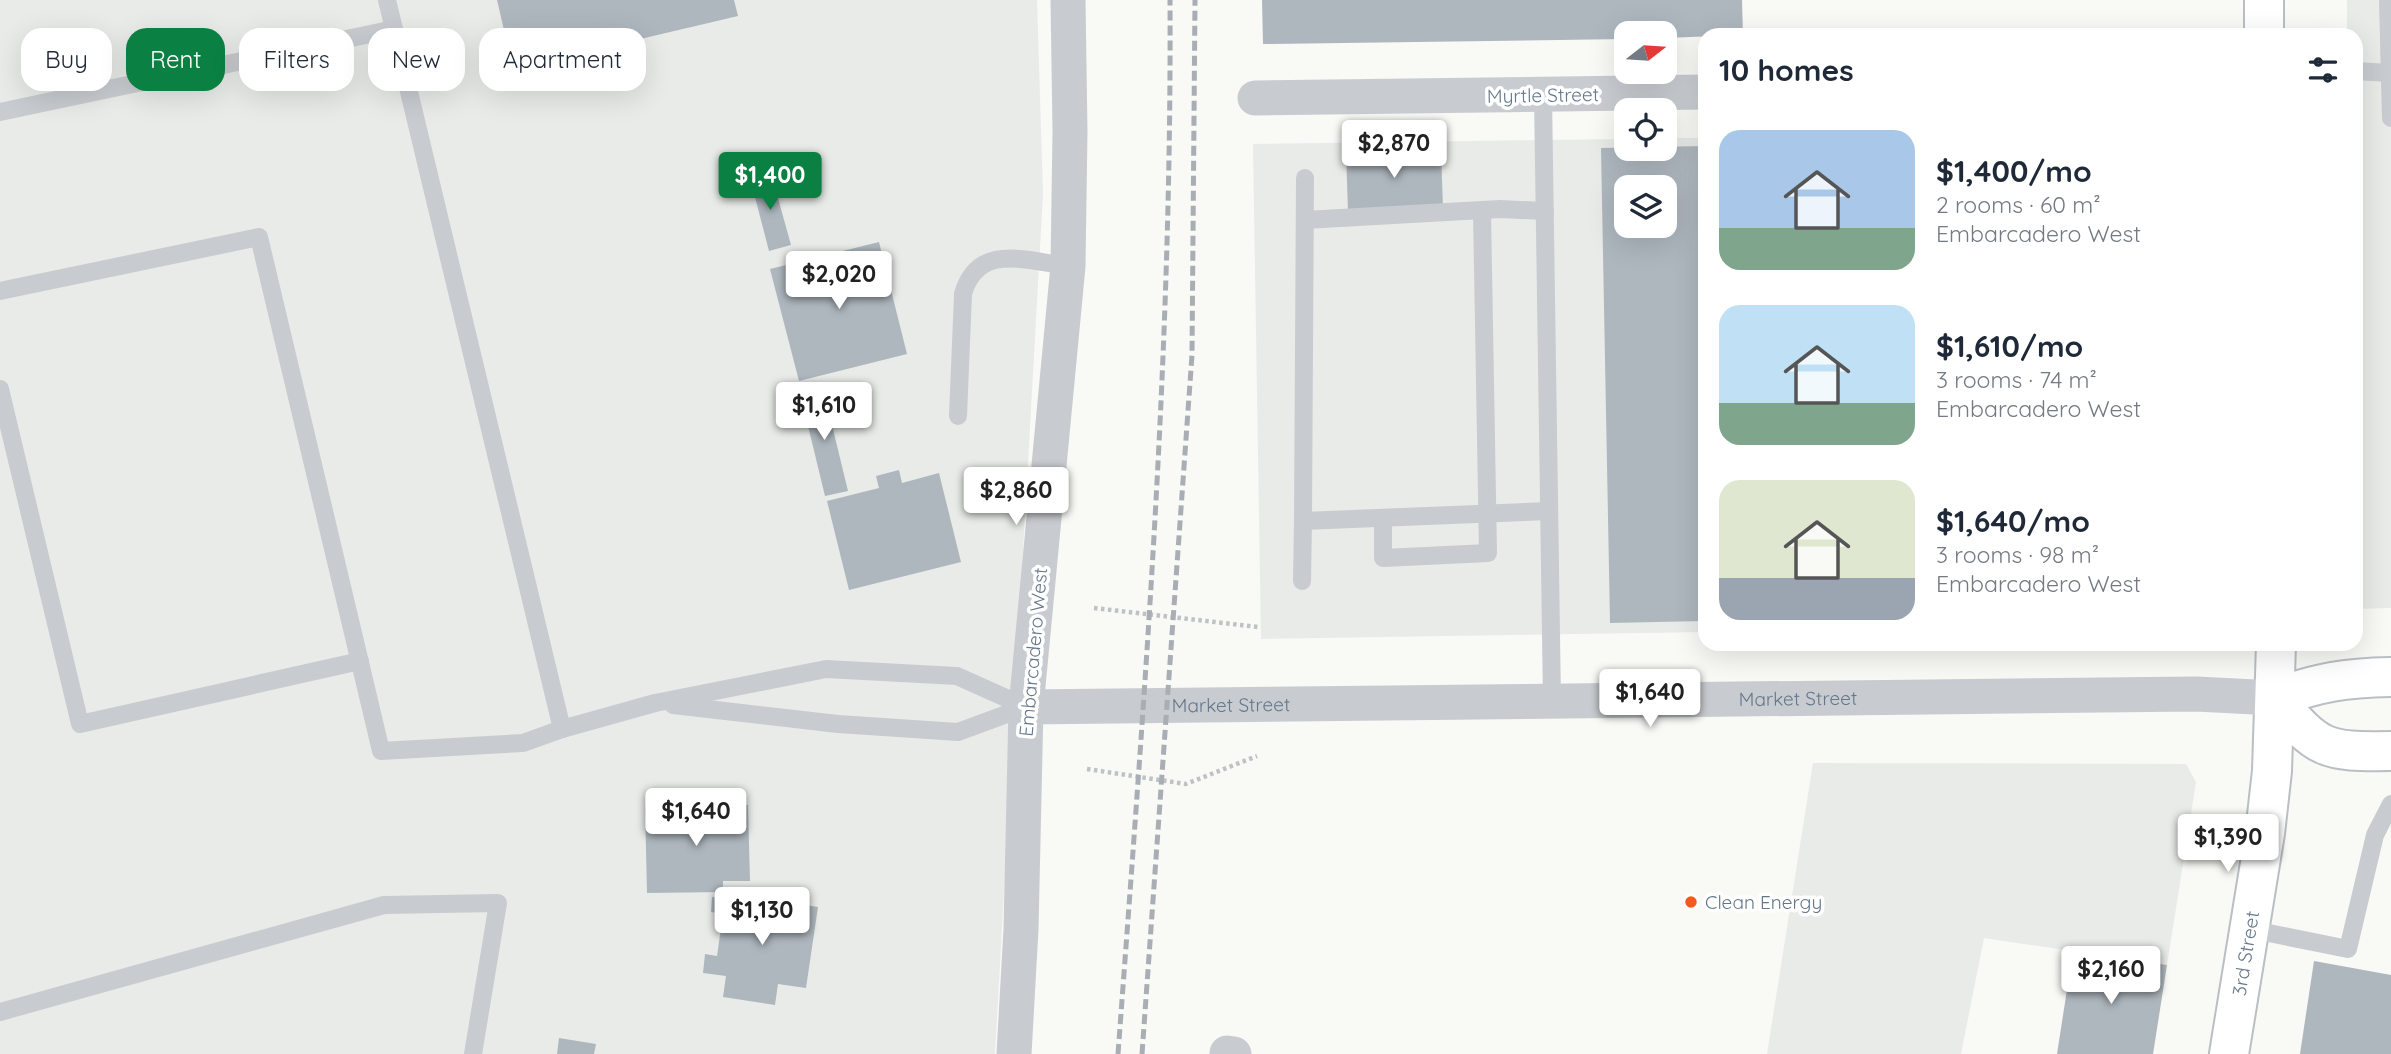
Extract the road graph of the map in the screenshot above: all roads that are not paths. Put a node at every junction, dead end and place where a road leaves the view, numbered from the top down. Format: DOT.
graph roads {
  1 [pos="387,0"];
  2 [pos="1068,0"];
  3 [pos="2264,0"];
  4 [pos="2388,0"];
  5 [pos="394,28"];
  6 [pos="2264,28"];
  7 [pos="368,34"];
  8 [pos="2363,71"];
  9 [pos="2389,72"];
  10 [pos="409,91"];
  11 [pos="1698,92"];
  12 [pos="1543,95"];
  13 [pos="1255,98"];
  14 [pos="0,112"];
  15 [pos="2391,118"];
  16 [pos="1305,178"];
  17 [pos="1482,211"];
  18 [pos="1545,211"];
  19 [pos="1306,220"];
  20 [pos="1068,266"];
  21 [pos="0,291"];
  22 [pos="0,389"];
  23 [pos="958,415"];
  24 [pos="1488,512"];
  25 [pos="1549,512"];
  26 [pos="1383,518"];
  27 [pos="1303,521"];
  28 [pos="1302,580"];
  29 [pos="2276,651"];
  30 [pos="360,661"];
  31 [pos="2391,677"];
  32 [pos="2275,698"];
  33 [pos="1552,702"];
  34 [pos="655,703"];
  35 [pos="1026,707"];
  36 [pos="562,729"];
  37 [pos="2391,751"];
  38 [pos="2391,804"];
  39 [pos="2249,929"];
  40 [pos="0,1012"];
  41 [pos="473,1054"];
  42 [pos="1014,1054"];
  43 [pos="2229,1054"];
  1 -- 5 [label="lane"];
  2 -- 20 [label="street, Embarcadero West"];
  3 -- 6 [label="street"];
  4 -- 9 [label="lane"];
  7 -- 14 [label="lane"];
  8 -- 9 [label="lane"];
  9 -- 15 [label="lane"];
  10 -- 36 [label="lane"];
  11 -- 12 [label="street, Myrtle Street"];
  12 -- 13 [label="street, Myrtle Street"];
  12 -- 18 [label="lane"];
  16 -- 19 [label="lane"];
  17 -- 18 [label="lane"];
  17 -- 19 [label="lane"];
  17 -- 24 [label="lane"];
  18 -- 25 [label="lane"];
  19 -- 27 [label="lane"];
  20 -- 23 [label="lane"];
  20 -- 35 [label="street, Embarcadero West"];
  21 -- 30 [label="lane"];
  22 -- 30 [label="lane"];
  24 -- 25 [label="lane"];
  24 -- 26 [label="lane"];
  24 -- 26 [label="lane"];
  25 -- 33 [label="lane"];
  26 -- 27 [label="lane"];
  27 -- 28 [label="lane"];
  29 -- 32 [label="street, 3rd Street"];
  30 -- 36 [label="lane"];
  31 -- 32 [label="street, Market Street"];
  32 -- 33 [label="street, Market Street"];
  32 -- 37 [label="street"];
  32 -- 39 [label="street, 3rd Street"];
  33 -- 35 [label="street, Market Street"];
  34 -- 35 [label="lane"];
  34 -- 35 [label="lane"];
  34 -- 36 [label="lane"];
  35 -- 42 [label="street, Embarcadero West"];
  38 -- 39 [label="lane"];
  39 -- 43 [label="street, 3rd Street"];
  40 -- 41 [label="lane"];
}
